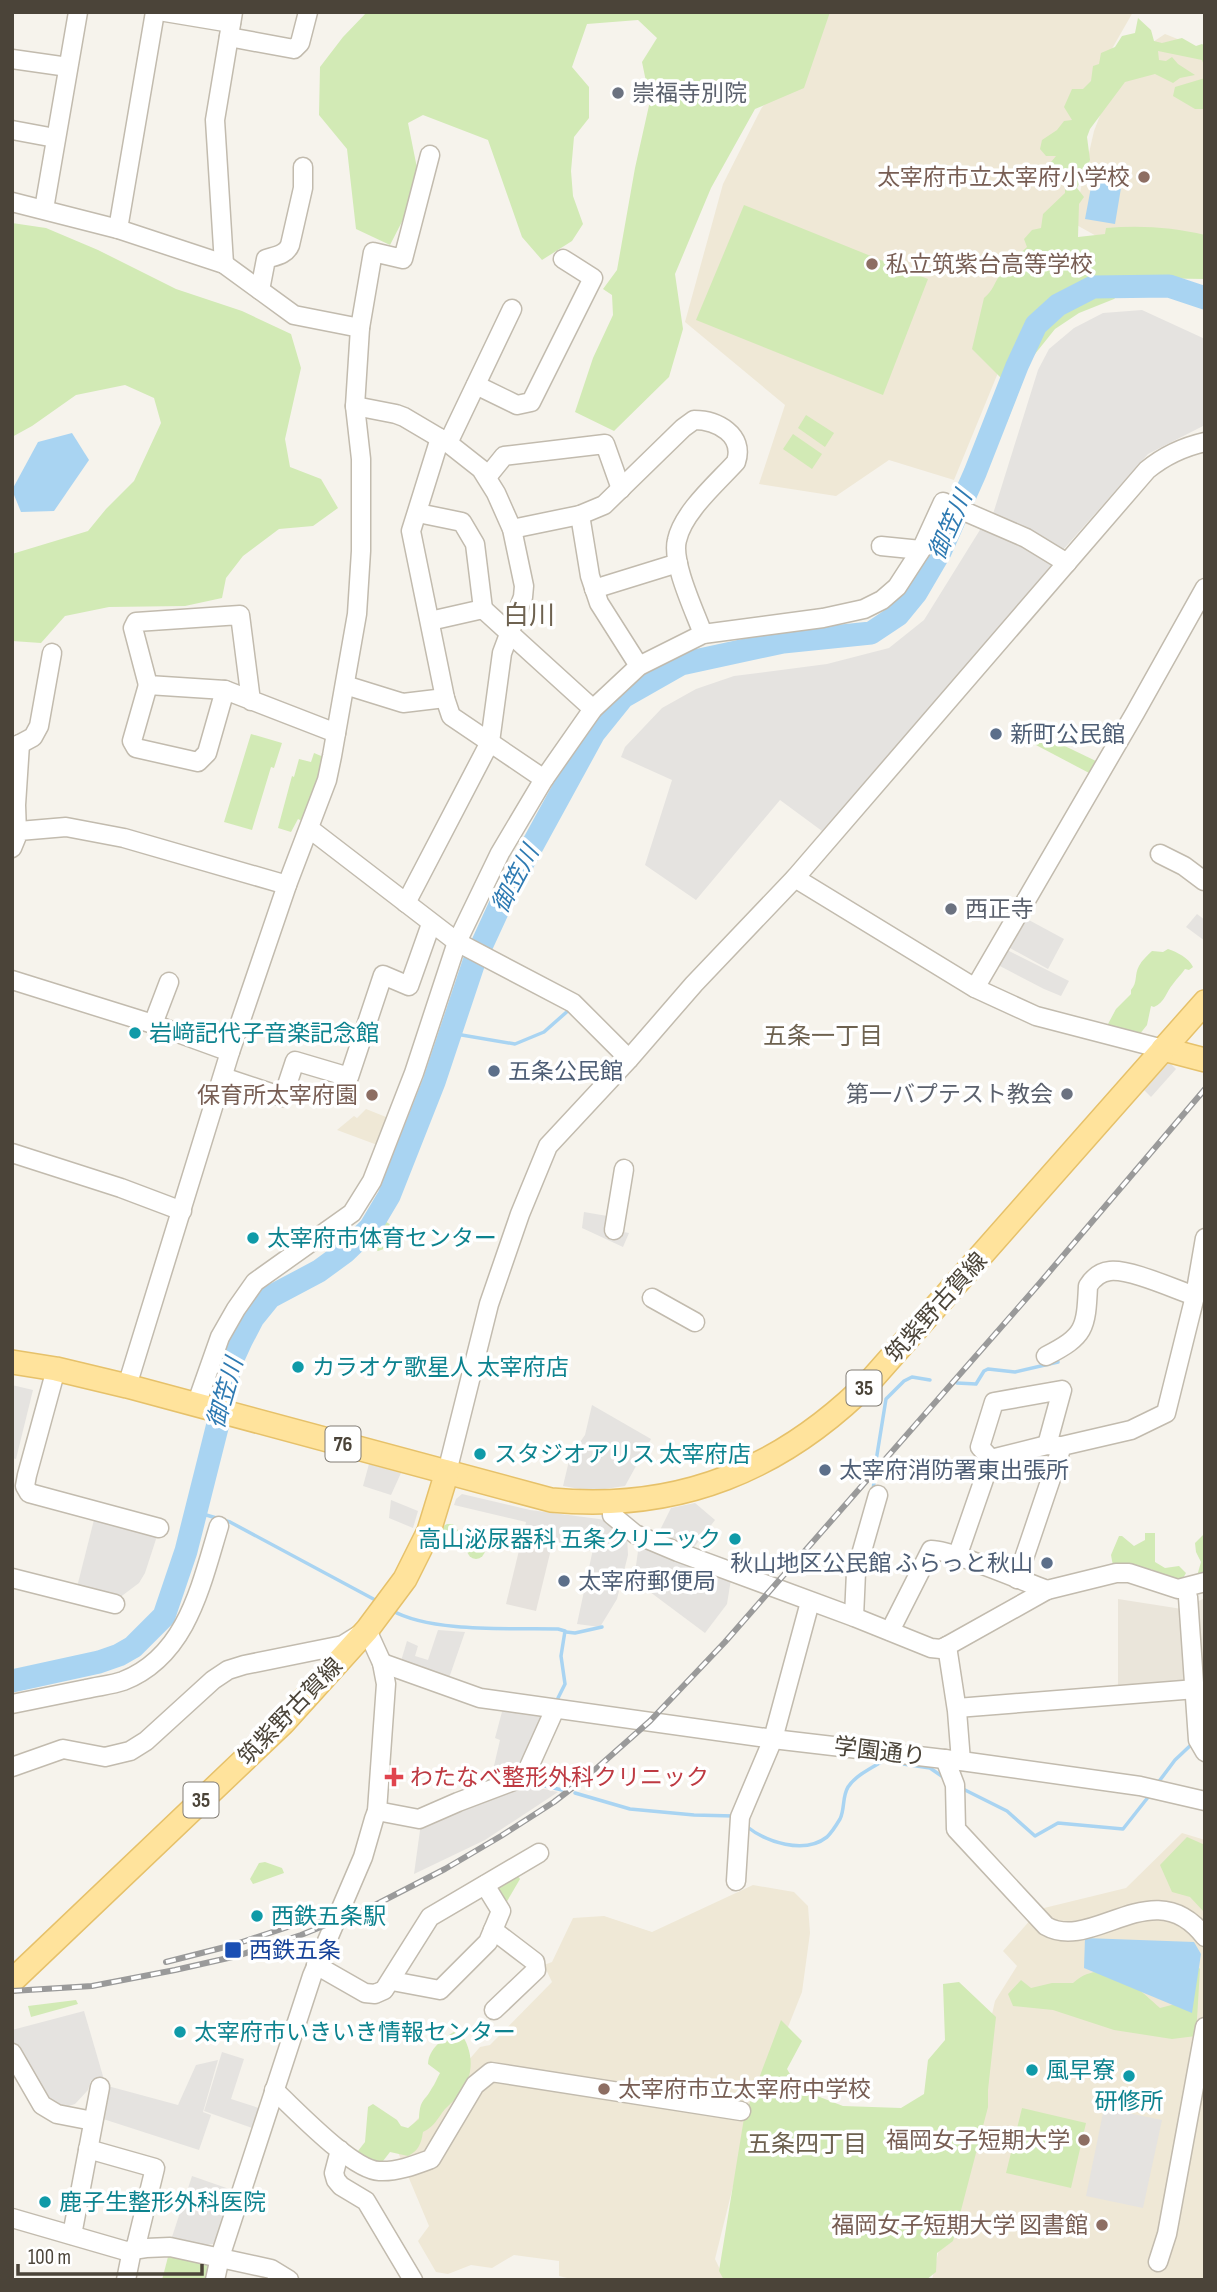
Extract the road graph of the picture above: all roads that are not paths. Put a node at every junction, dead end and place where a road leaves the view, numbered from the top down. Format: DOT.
graph roads {
  1 [pos="78,12"];
  2 [pos="155,12"];
  3 [pos="165,12"];
  4 [pos="308,12"];
  5 [pos="231,24"];
  6 [pos="12,59"];
  7 [pos="68,67"];
  8 [pos="12,131"];
  9 [pos="55,138"];
  10 [pos="430,155"];
  11 [pos="303,167"];
  12 [pos="12,202"];
  13 [pos="44,209"];
  14 [pos="118,229"];
  15 [pos="564,259"];
  16 [pos="224,264"];
  17 [pos="260,290"];
  18 [pos="512,309"];
  19 [pos="360,328"];
  20 [pos="476,385"];
  21 [pos="355,406"];
  22 [pos="444,441"];
  23 [pos="1205,442"];
  24 [pos="487,477"];
  25 [pos="621,489"];
  26 [pos="418,513"];
  27 [pos="580,515"];
  28 [pos="512,529"];
  29 [pos="881,546"];
  30 [pos="920,550"];
  31 [pos="677,563"];
  32 [pos="1067,563"];
  33 [pos="1205,588"];
  34 [pos="594,589"];
  35 [pos="483,609"];
  36 [pos="430,621"];
  37 [pos="511,633"];
  38 [pos="703,634"];
  39 [pos="51,653"];
  40 [pos="639,666"];
  41 [pos="148,685"];
  42 [pos="345,685"];
  43 [pos="225,690"];
  44 [pos="445,698"];
  45 [pos="251,701"];
  46 [pos="593,709"];
  47 [pos="336,733"];
  48 [pos="490,742"];
  49 [pos="16,746"];
  50 [pos="544,779"];
  51 [pos="310,829"];
  52 [pos="15,841"];
  53 [pos="1160,854"];
  54 [pos="795,878"];
  55 [pos="1204,881"];
  56 [pos="288,885"];
  57 [pos="406,903"];
  58 [pos="431,924"];
  59 [pos="459,944"];
  60 [pos="12,980"];
  61 [pos="169,982"];
  62 [pos="975,988"];
  63 [pos="1205,1002"];
  64 [pos="153,1024"];
  65 [pos="1163,1049"];
  66 [pos="230,1052"];
  67 [pos="629,1059"];
  68 [pos="1205,1060"];
  69 [pos="222,1077"];
  70 [pos="12,1153"];
  71 [pos="624,1169"];
  72 [pos="182,1211"];
  73 [pos="614,1230"];
  74 [pos="1205,1238"];
  75 [pos="1195,1296"];
  76 [pos="652,1298"];
  77 [pos="695,1322"];
  78 [pos="1046,1356"];
  79 [pos="12,1362"];
  80 [pos="56,1369"];
  81 [pos="127,1386"];
  82 [pos="198,1405"];
  83 [pos="1055,1446"];
  84 [pos="991,1459"];
  85 [pos="447,1472"];
  86 [pos="878,1495"];
  87 [pos="612,1502"];
  88 [pos="219,1526"];
  89 [pos="159,1528"];
  90 [pos="957,1557"];
  91 [pos="12,1578"];
  92 [pos="1017,1579"];
  93 [pos="1205,1582"];
  94 [pos="1047,1590"];
  95 [pos="1188,1597"];
  96 [pos="810,1602"];
  97 [pos="115,1604"];
  98 [pos="854,1617"];
  99 [pos="366,1630"];
  100 [pos="890,1631"];
  101 [pos="947,1646"];
  102 [pos="382,1663"];
  103 [pos="1196,1689"];
  104 [pos="12,1704"];
  105 [pos="555,1709"];
  106 [pos="957,1709"];
  107 [pos="773,1738"];
  108 [pos="1205,1752"];
  109 [pos="953,1760"];
  110 [pos="12,1767"];
  111 [pos="1205,1801"];
  112 [pos="377,1811"];
  113 [pos="539,1853"];
  114 [pos="736,1881"];
  115 [pos="485,1885"];
  116 [pos="493,1930"];
  117 [pos="1205,1937"];
  118 [pos="316,1965"];
  119 [pos="12,1981"];
  120 [pos="392,1981"];
  121 [pos="494,2010"];
  122 [pos="1205,2027"];
  123 [pos="12,2053"];
  124 [pos="100,2087"];
  125 [pos="274,2090"];
  126 [pos="741,2111"];
  127 [pos="93,2121"];
  128 [pos="88,2149"];
  129 [pos="341,2150"];
  130 [pos="12,2218"];
  131 [pos="72,2235"];
  132 [pos="133,2250"];
  133 [pos="220,2257"];
  134 [pos="1158,2262"];
  135 [pos="126,2280"];
  136 [pos="215,2280"];
  137 [pos="289,2280"];
  138 [pos="413,2280"];
  1 -- 7 [label="street"];
  2 -- 14 [label="street"];
  3 -- 5 [label="street"];
  4 -- 5 [label="street"];
  5 -- 16 [label="street"];
  6 -- 7 [label="street"];
  7 -- 9 [label="street"];
  8 -- 9 [label="street"];
  9 -- 13 [label="street"];
  10 -- 19 [label="street"];
  11 -- 17 [label="street"];
  12 -- 13 [label="street"];
  13 -- 14 [label="street"];
  14 -- 16 [label="street"];
  15 -- 20 [label="street"];
  16 -- 17 [label="street"];
  17 -- 19 [label="street"];
  18 -- 20 [label="street"];
  19 -- 21 [label="street"];
  20 -- 22 [label="street"];
  21 -- 22 [label="street"];
  21 -- 42 [label="street"];
  22 -- 24 [label="street"];
  22 -- 26 [label="street"];
  23 -- 32 [label="street"];
  24 -- 25 [label="street"];
  24 -- 28 [label="street"];
  25 -- 27 [label="street"];
  25 -- 31 [label="street"];
  26 -- 35 [label="street"];
  26 -- 36 [label="street"];
  27 -- 28 [label="street"];
  27 -- 34 [label="street"];
  28 -- 37 [label="street"];
  29 -- 30 [label="street"];
  30 -- 32 [label="street"];
  30 -- 38 [label="street"];
  31 -- 34 [label="street"];
  31 -- 38 [label="street"];
  32 -- 54 [label="street"];
  33 -- 62 [label="street"];
  34 -- 40 [label="street"];
  35 -- 36 [label="street"];
  35 -- 37 [label="street"];
  36 -- 44 [label="street"];
  37 -- 46 [label="street"];
  37 -- 48 [label="street"];
  38 -- 40 [label="street"];
  39 -- 49 [label="street"];
  40 -- 46 [label="street"];
  41 -- 43 [label="street"];
  41 -- 43 [label="street"];
  41 -- 45 [label="street"];
  42 -- 44 [label="street"];
  42 -- 47 [label="street"];
  43 -- 45 [label="street"];
  44 -- 48 [label="street"];
  45 -- 47 [label="street"];
  46 -- 50 [label="street"];
  47 -- 51 [label="street"];
  48 -- 50 [label="street"];
  48 -- 57 [label="street"];
  49 -- 52 [label="street"];
  50 -- 59 [label="street"];
  51 -- 56 [label="street"];
  51 -- 57 [label="street"];
  52 -- 56 [label="street"];
  53 -- 55 [label="street"];
  54 -- 62 [label="street"];
  54 -- 67 [label="street"];
  56 -- 66 [label="street"];
  57 -- 58 [label="street"];
  58 -- 59 [label="street"];
  58 -- 69 [label="street"];
  59 -- 67 [label="street"];
  59 -- 82 [label="street"];
  60 -- 64 [label="street"];
  61 -- 64 [label="street"];
  62 -- 65 [label="street"];
  63 -- 65 [label="main road, 筑紫野古賀線 / 35"];
  64 -- 66 [label="street"];
  65 -- 68 [label="main road"];
  65 -- 87 [label="main road, 筑紫野古賀線 / 35"];
  66 -- 69 [label="street"];
  67 -- 85 [label="street"];
  69 -- 72 [label="street"];
  70 -- 72 [label="street"];
  71 -- 73 [label="street"];
  72 -- 81 [label="street"];
  74 -- 75 [label="street"];
  75 -- 78 [label="street"];
  75 -- 83 [label="street"];
  76 -- 77 [label="street"];
  79 -- 80 [label="main road, 76"];
  80 -- 81 [label="main road, 76"];
  80 -- 89 [label="street"];
  81 -- 82 [label="main road, 76"];
  82 -- 85 [label="main road, 76"];
  83 -- 84 [label="street"];
  83 -- 84 [label="street"];
  83 -- 92 [label="street"];
  84 -- 90 [label="street"];
  85 -- 87 [label="main road, 筑紫野古賀線 / 35"];
  85 -- 99 [label="main road, 筑紫野古賀線 / 35"];
  86 -- 98 [label="street"];
  87 -- 96 [label="street"];
  88 -- 104 [label="street"];
  90 -- 92 [label="street"];
  90 -- 100 [label="street"];
  91 -- 97 [label="street"];
  92 -- 94 [label="street"];
  93 -- 94 [label="street"];
  94 -- 101 [label="street"];
  95 -- 103 [label="street"];
  96 -- 98 [label="street"];
  96 -- 107 [label="street"];
  98 -- 100 [label="street"];
  99 -- 102 [label="street"];
  99 -- 110 [label="street"];
  99 -- 119 [label="main road, 筑紫野古賀線 / 35"];
  100 -- 101 [label="street"];
  101 -- 106 [label="street"];
  102 -- 105 [label="street, 学園通り"];
  102 -- 112 [label="street"];
  103 -- 106 [label="street"];
  103 -- 108 [label="street"];
  105 -- 107 [label="street, 学園通り"];
  105 -- 112 [label="street"];
  106 -- 109 [label="street"];
  107 -- 109 [label="street, 学園通り"];
  107 -- 114 [label="street"];
  109 -- 111 [label="street, 学園通り"];
  109 -- 117 [label="street"];
  112 -- 118 [label="street"];
  113 -- 115 [label="street"];
  115 -- 116 [label="street"];
  115 -- 120 [label="street"];
  116 -- 120 [label="street"];
  116 -- 121 [label="street"];
  118 -- 120 [label="street"];
  118 -- 125 [label="street"];
  122 -- 134 [label="street"];
  123 -- 127 [label="street"];
  124 -- 127 [label="street"];
  125 -- 129 [label="street"];
  125 -- 133 [label="street"];
  126 -- 129 [label="street"];
  127 -- 128 [label="street"];
  128 -- 131 [label="street"];
  128 -- 132 [label="street"];
  129 -- 138 [label="street"];
  130 -- 131 [label="street"];
  131 -- 132 [label="street"];
  132 -- 133 [label="street"];
  132 -- 135 [label="street"];
  133 -- 136 [label="street"];
  133 -- 137 [label="street"];
}
